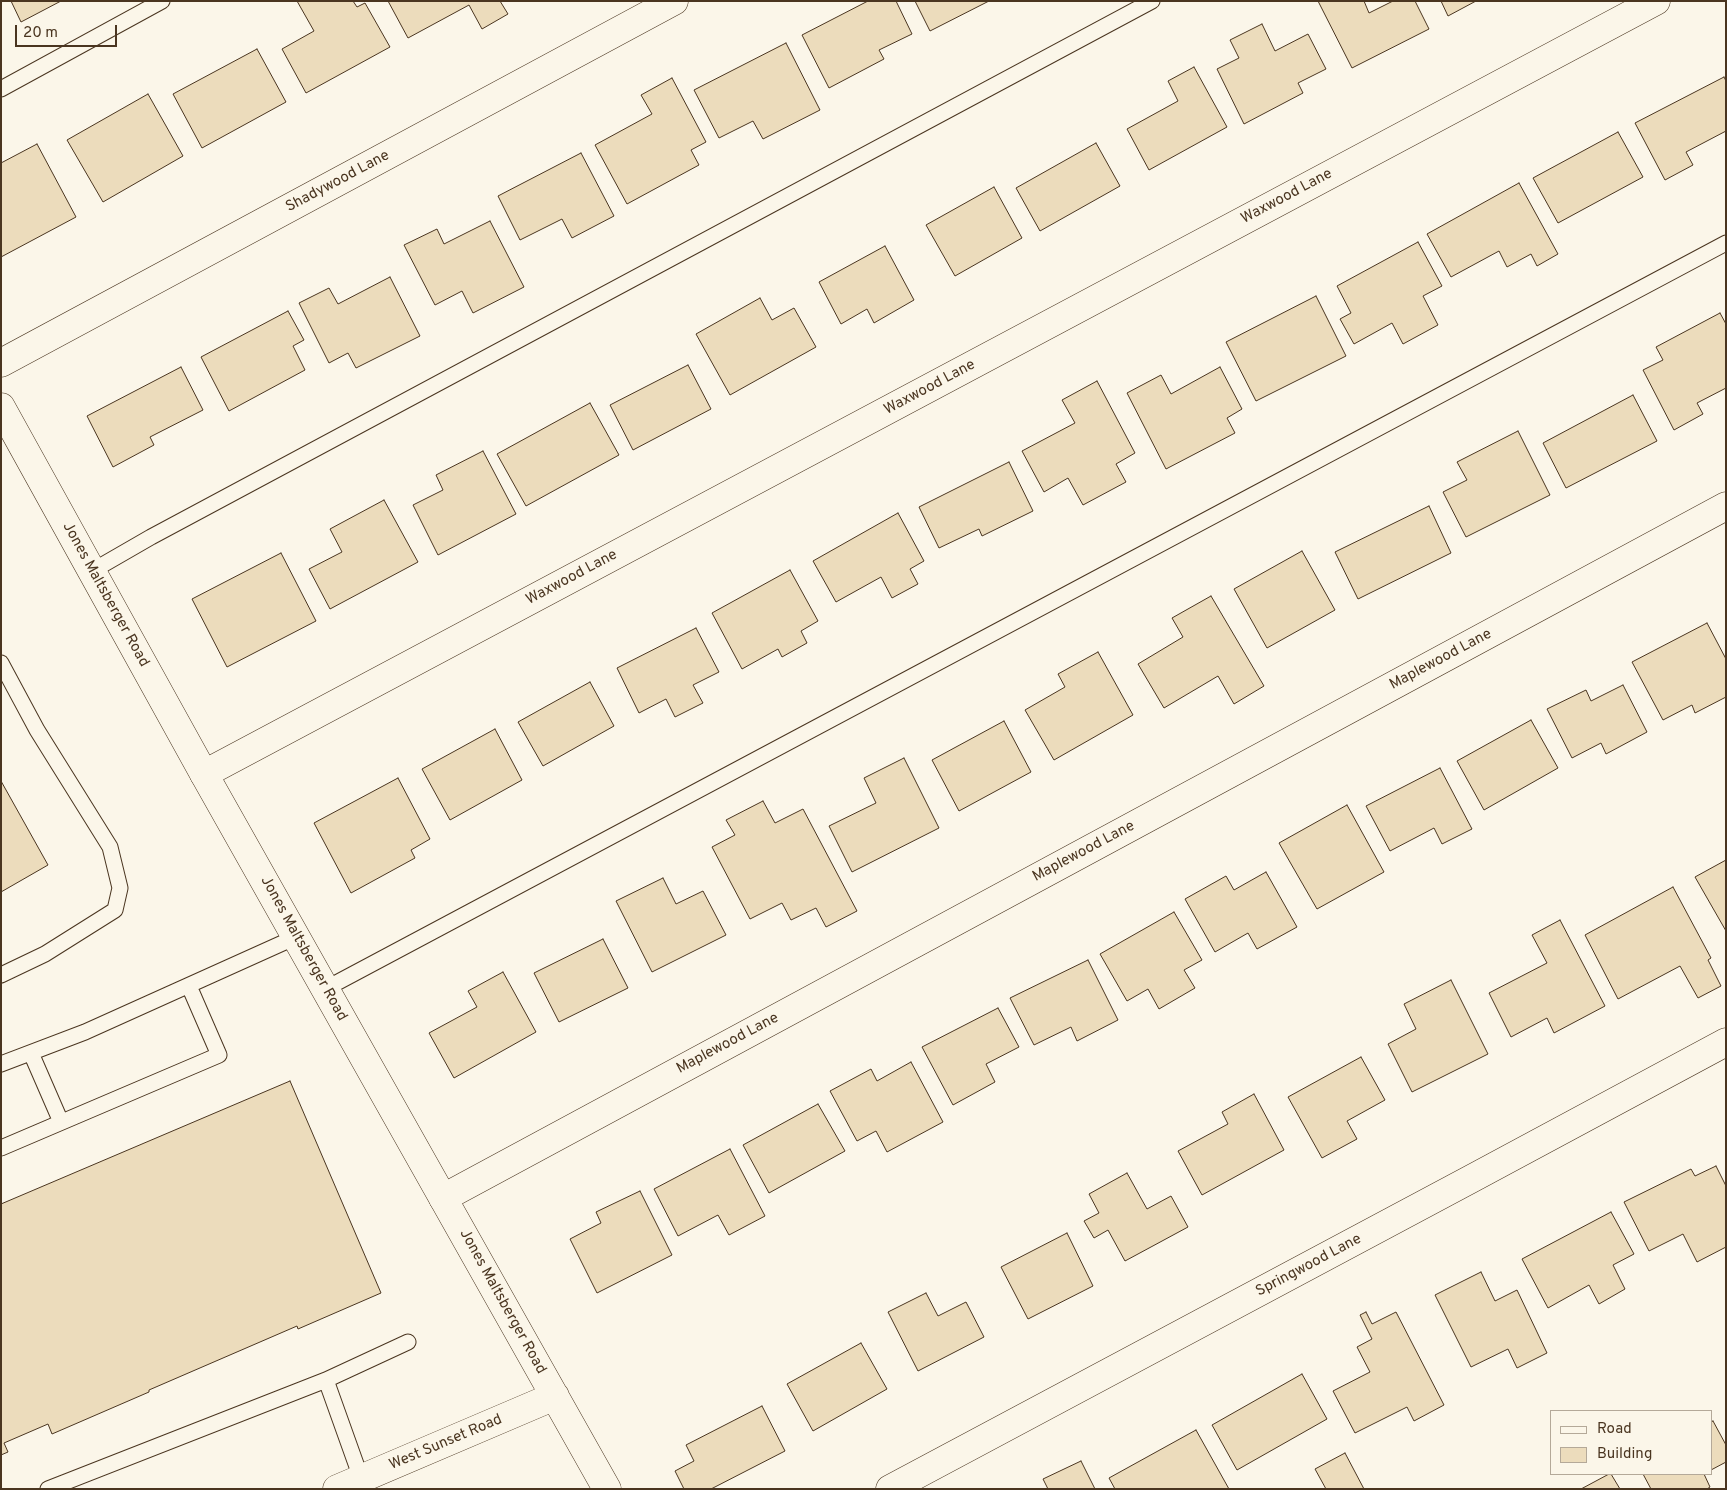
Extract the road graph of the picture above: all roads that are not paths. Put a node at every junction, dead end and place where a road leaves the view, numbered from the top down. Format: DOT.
graph roads {
  1 [pos="162,1"];
  2 [pos="674,1"];
  3 [pos="1152,1"];
  4 [pos="1656,1"];
  5 [pos="1,89"];
  6 [pos="1726,243"];
  7 [pos="1,363"];
  8 [pos="4,418"];
  9 [pos="1726,506"];
  10 [pos="92,571"];
  11 [pos="1,663"];
  12 [pos="204,774"];
  13 [pos="296,937"];
  14 [pos="1,975"];
  15 [pos="189,986"];
  16 [pos="325,988"];
  17 [pos="1726,1042"];
  18 [pos="31,1053"];
  19 [pos="1,1064"];
  20 [pos="61,1122"];
  21 [pos="1,1148"];
  22 [pos="443,1198"];
  23 [pos="408,1342"];
  24 [pos="326,1380"];
  25 [pos="555,1396"];
  26 [pos="349,1484"];
  27 [pos="48,1489"];
  28 [pos="607,1489"];
  29 [pos="890,1489"];
  1 -- 5 [label="lane"];
  2 -- 7 [label="street, Shadywood Lane"];
  3 -- 10 [label="lane"];
  4 -- 12 [label="street, Waxwood Lane"];
  6 -- 16 [label="lane"];
  8 -- 10 [label="street, Jones Maltsberger Road"];
  9 -- 22 [label="street, Maplewood Lane"];
  10 -- 12 [label="street, Jones Maltsberger Road"];
  11 -- 14 [label="lane"];
  12 -- 13 [label="street, Jones Maltsberger Road"];
  13 -- 15 [label="lane"];
  13 -- 16 [label="street, Jones Maltsberger Road"];
  15 -- 18 [label="lane"];
  15 -- 20 [label="lane"];
  16 -- 22 [label="street, Jones Maltsberger Road"];
  17 -- 29 [label="street, Springwood Lane"];
  18 -- 19 [label="lane"];
  18 -- 20 [label="lane"];
  20 -- 21 [label="lane"];
  22 -- 25 [label="street, Jones Maltsberger Road"];
  23 -- 24 [label="lane"];
  24 -- 26 [label="lane"];
  24 -- 27 [label="lane"];
  25 -- 26 [label="street, West Sunset Road"];
  25 -- 28 [label="street, Jones Maltsberger Road"];
}
